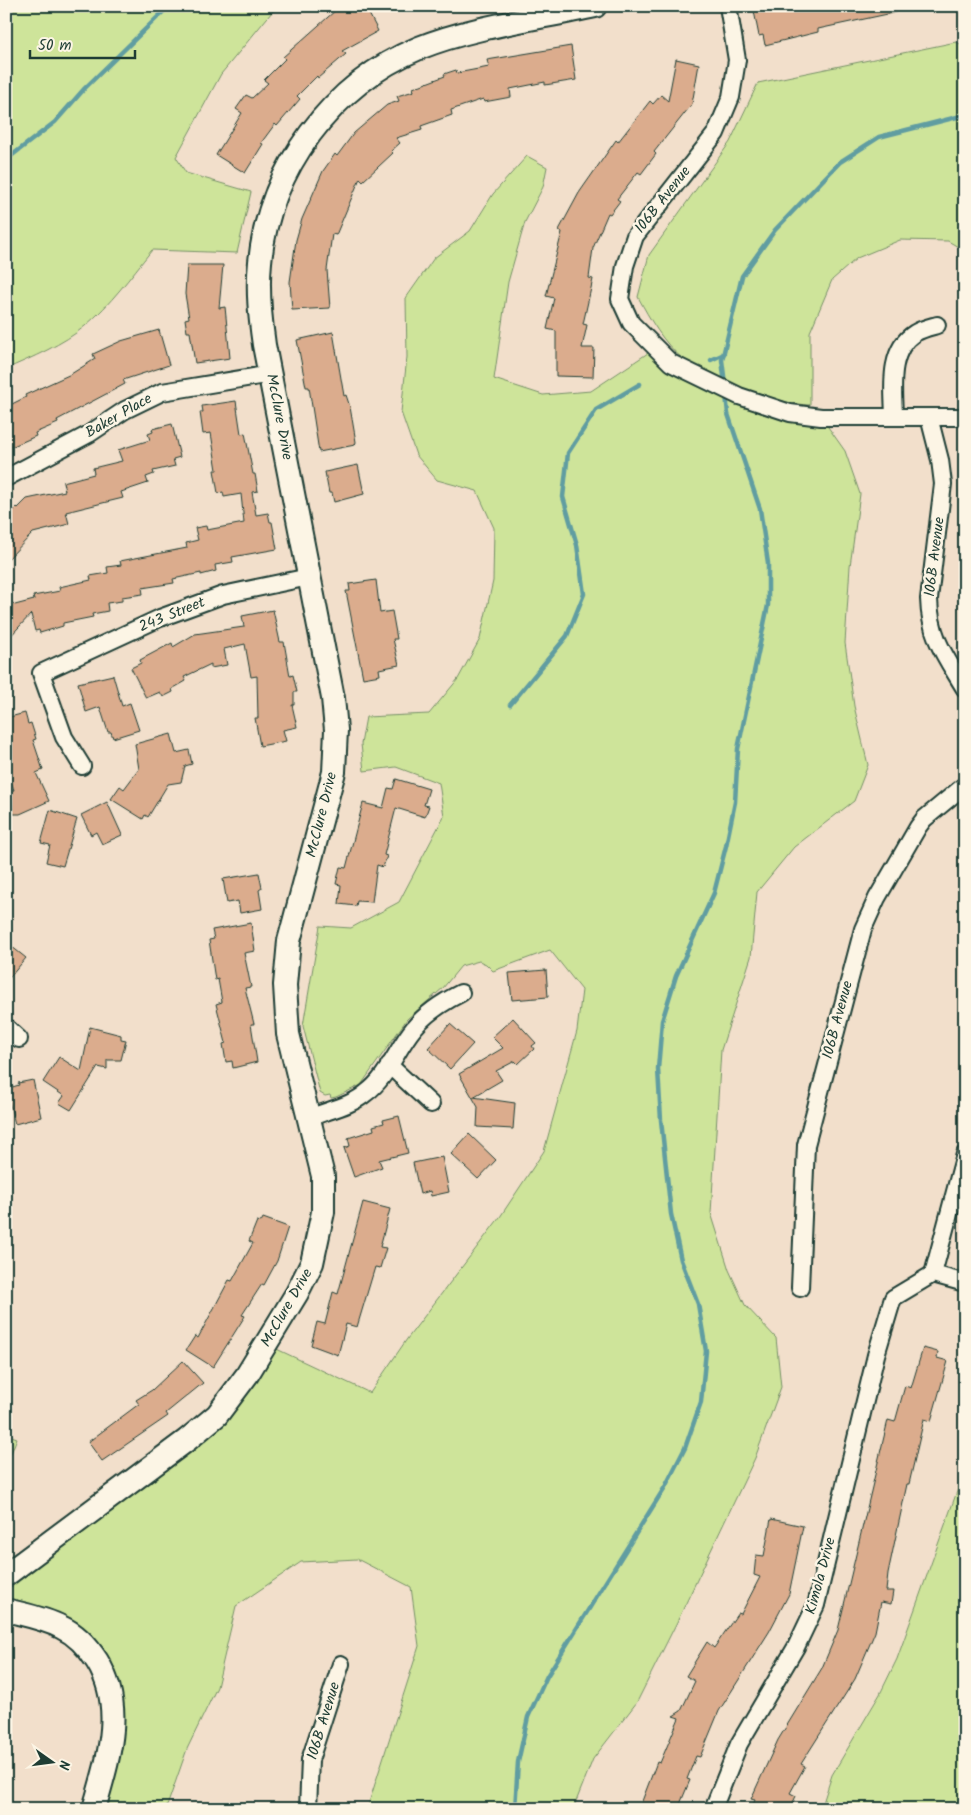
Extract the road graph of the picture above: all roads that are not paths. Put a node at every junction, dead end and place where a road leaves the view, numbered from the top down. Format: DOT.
graph roads {
  1 [pos="595,6"];
  2 [pos="728,6"];
  3 [pos="563,10"];
  4 [pos="937,325"];
  5 [pos="271,374"];
  6 [pos="894,415"];
  7 [pos="929,417"];
  8 [pos="965,417"];
  9 [pos="6,478"];
  10 [pos="310,577"];
  11 [pos="965,690"];
  12 [pos="82,766"];
  13 [pos="965,786"];
  14 [pos="460,993"];
  15 [pos="6,1027"];
  16 [pos="19,1039"];
  17 [pos="389,1066"];
  18 [pos="431,1104"];
  19 [pos="309,1118"];
  20 [pos="965,1154"];
  21 [pos="933,1274"];
  22 [pos="965,1283"];
  23 [pos="800,1288"];
  24 [pos="6,1575"];
  25 [pos="6,1610"];
  26 [pos="341,1664"];
  27 [pos="94,1809"];
  28 [pos="308,1809"];
  29 [pos="713,1809"];
  1 -- 3 [label="street, McClure Drive"];
  2 -- 6 [label="street, 106B Avenue"];
  3 -- 5 [label="street, McClure Drive"];
  4 -- 6 [label="street"];
  5 -- 9 [label="street, Baker Place"];
  5 -- 10 [label="street, McClure Drive"];
  6 -- 7 [label="street, 106B Avenue"];
  7 -- 8 [label="street, 106B Avenue"];
  7 -- 11 [label="street, 106B Avenue"];
  10 -- 12 [label="street, 243 Street"];
  10 -- 19 [label="street, McClure Drive"];
  13 -- 23 [label="street, 106B Avenue"];
  14 -- 17 [label="street"];
  15 -- 16 [label="street"];
  17 -- 18 [label="street"];
  17 -- 19 [label="street"];
  19 -- 24 [label="street, McClure Drive"];
  20 -- 21 [label="street"];
  21 -- 22 [label="street"];
  21 -- 29 [label="street, Kimola Drive"];
  25 -- 27 [label="street"];
  26 -- 28 [label="street, 106B Avenue"];
}
